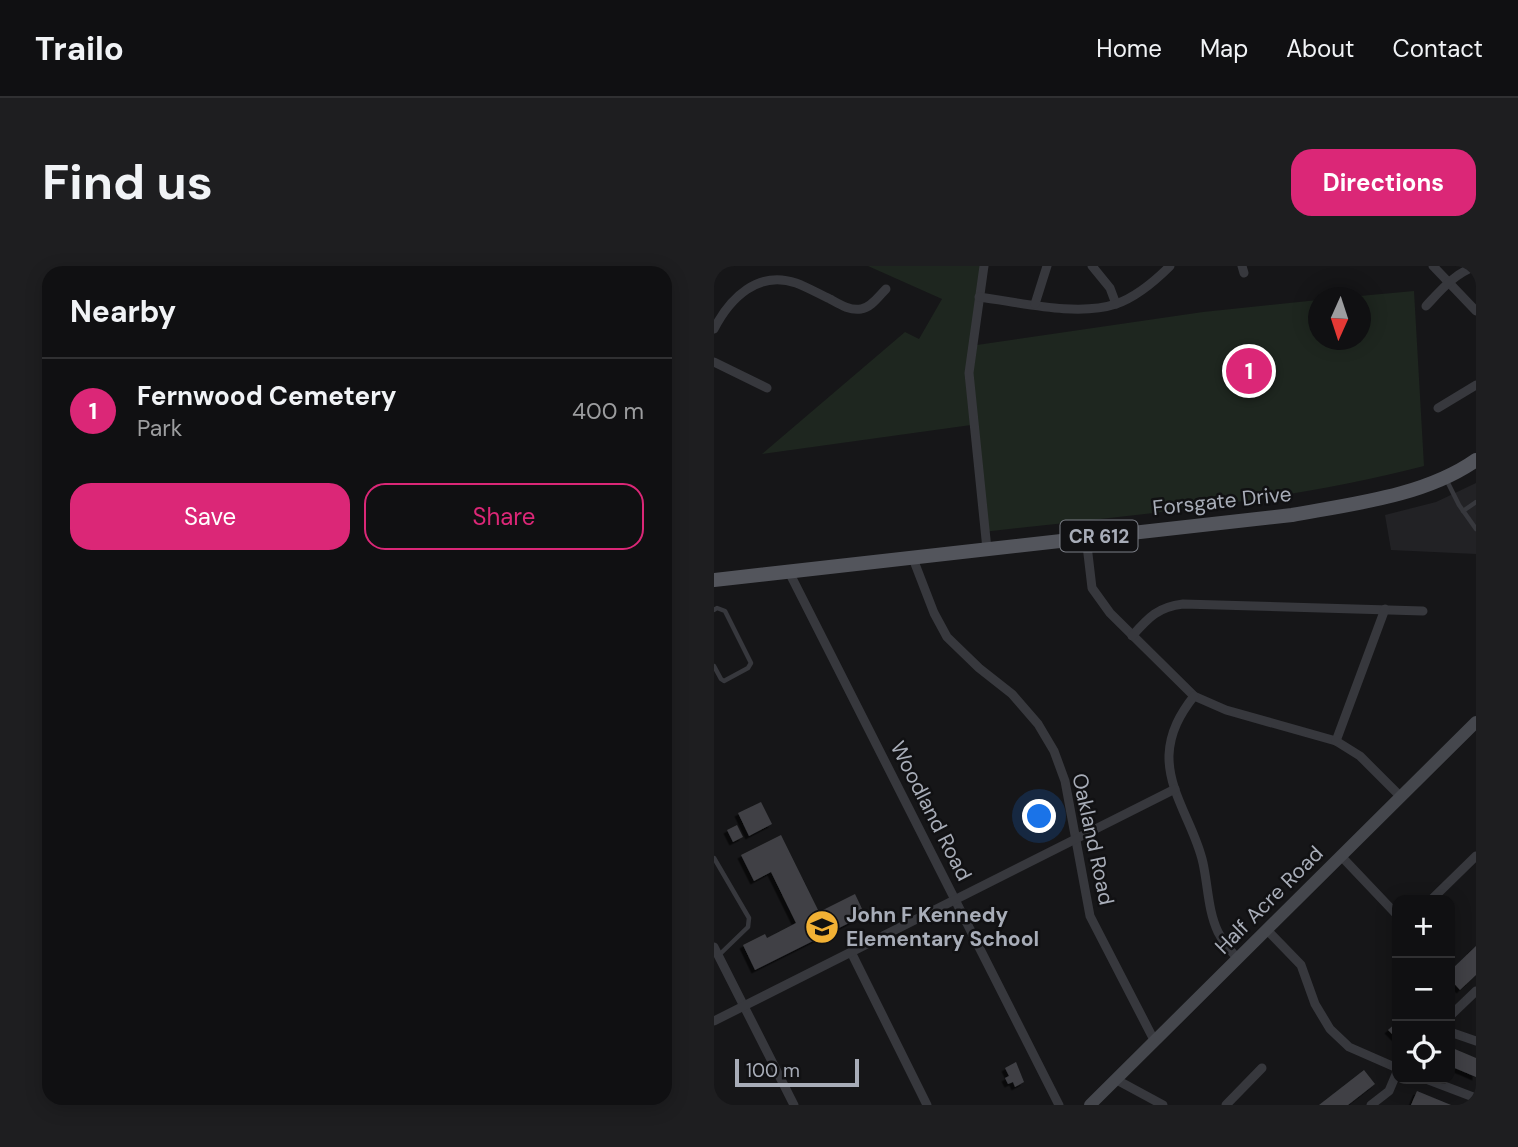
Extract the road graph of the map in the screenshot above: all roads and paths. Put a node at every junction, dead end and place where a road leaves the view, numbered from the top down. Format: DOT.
graph roads {
  1 [pos="984,266"];
  2 [pos="1047,266"];
  3 [pos="1092,266"];
  4 [pos="1170,266"];
  5 [pos="1433,266"];
  6 [pos="1476,266"];
  7 [pos="1448,283"];
  8 [pos="886,289"];
  9 [pos="979,297"];
  10 [pos="1035,304"];
  11 [pos="1116,304"];
  12 [pos="1426,306"];
  13 [pos="1476,311"];
  14 [pos="714,329"];
  15 [pos="714,362"];
  16 [pos="1476,385"];
  17 [pos="767,388"];
  18 [pos="1438,408"];
  19 [pos="1476,460"];
  20 [pos="1445,477"];
  21 [pos="1476,502"];
  22 [pos="1463,511"];
  23 [pos="1476,529"];
  24 [pos="1086,537"];
  25 [pos="987,549"];
  26 [pos="912,556"];
  27 [pos="789,572"];
  28 [pos="714,580"];
  29 [pos="1385,609"];
  30 [pos="714,610"];
  31 [pos="1423,611"];
  32 [pos="1132,636"];
  33 [pos="714,666"];
  34 [pos="1194,696"];
  35 [pos="1476,722"];
  36 [pos="1336,741"];
  37 [pos="1175,789"];
  38 [pos="1401,797"];
  39 [pos="1076,839"];
  40 [pos="1342,856"];
  41 [pos="1476,856"];
  42 [pos="714,858"];
  43 [pos="1436,895"];
  44 [pos="956,900"];
  45 [pos="1392,910"];
  46 [pos="1267,930"];
  47 [pos="716,951"];
  48 [pos="851,951"];
  49 [pos="1237,958"];
  50 [pos="1476,992"];
  51 [pos="744,1006"];
  52 [pos="1455,1011"];
  53 [pos="714,1021"];
  54 [pos="1455,1034"];
  55 [pos="1154,1040"];
  56 [pos="1476,1041"];
  57 [pos="1262,1068"];
  58 [pos="1392,1068"];
  59 [pos="1115,1079"];
  60 [pos="1392,1083"];
  61 [pos="1439,1084"];
  62 [pos="1476,1098"];
  63 [pos="794,1105"];
  64 [pos="927,1105"];
  65 [pos="1059,1105"];
  66 [pos="1090,1105"];
  67 [pos="1163,1105"];
  68 [pos="1226,1105"];
  69 [pos="1371,1105"];
  1 -- 9 [label="street"];
  2 -- 10 [label="street"];
  3 -- 11 [label="street"];
  4 -- 11 [label="street"];
  5 -- 7 [label="street"];
  6 -- 7 [label="street"];
  7 -- 12 [label="street"];
  7 -- 13 [label="street"];
  8 -- 14 [label="street"];
  9 -- 10 [label="street"];
  9 -- 25 [label="street"];
  10 -- 11 [label="street"];
  15 -- 17 [label="street"];
  16 -- 18 [label="street"];
  19 -- 20 [label="main road, Forsgate Drive / CR 612"];
  20 -- 22 [label="lane"];
  20 -- 24 [label="main road, Forsgate Drive / CR 612"];
  21 -- 22 [label="lane"];
  22 -- 23 [label="lane"];
  24 -- 25 [label="main road, Forsgate Drive / CR 612"];
  24 -- 32 [label="street"];
  25 -- 26 [label="main road, Forsgate Drive / CR 612"];
  26 -- 27 [label="main road, Forsgate Drive / CR 612"];
  26 -- 39 [label="street, Oakland Road"];
  27 -- 28 [label="main road, Forsgate Drive / CR 612"];
  27 -- 44 [label="street, Woodland Road"];
  29 -- 31 [label="street"];
  29 -- 32 [label="street"];
  29 -- 36 [label="street"];
  30 -- 33 [label="lane"];
  32 -- 34 [label="street"];
  34 -- 36 [label="street"];
  34 -- 37 [label="street"];
  35 -- 38 [label="street, Half Acre Road"];
  36 -- 38 [label="street"];
  37 -- 39 [label="street"];
  37 -- 49 [label="street"];
  38 -- 40 [label="street, Half Acre Road"];
  39 -- 44 [label="street"];
  39 -- 55 [label="street, Oakland Road"];
  40 -- 45 [label="street"];
  40 -- 46 [label="street, Half Acre Road"];
  41 -- 43 [label="street"];
  42 -- 47 [label="lane"];
  44 -- 48 [label="street"];
  44 -- 65 [label="street, Woodland Road"];
  46 -- 49 [label="street, Half Acre Road"];
  46 -- 58 [label="street"];
  47 -- 51 [label="street"];
  48 -- 51 [label="street"];
  48 -- 64 [label="street"];
  49 -- 55 [label="street, Half Acre Road"];
  50 -- 52 [label="street"];
  51 -- 53 [label="street"];
  51 -- 63 [label="street"];
  54 -- 56 [label="street"];
  55 -- 59 [label="street, Half Acre Road"];
  57 -- 68 [label="street"];
  59 -- 66 [label="street, Half Acre Road"];
  59 -- 67 [label="street"];
  60 -- 69 [label="street"];
  61 -- 62 [label="street"];
}
